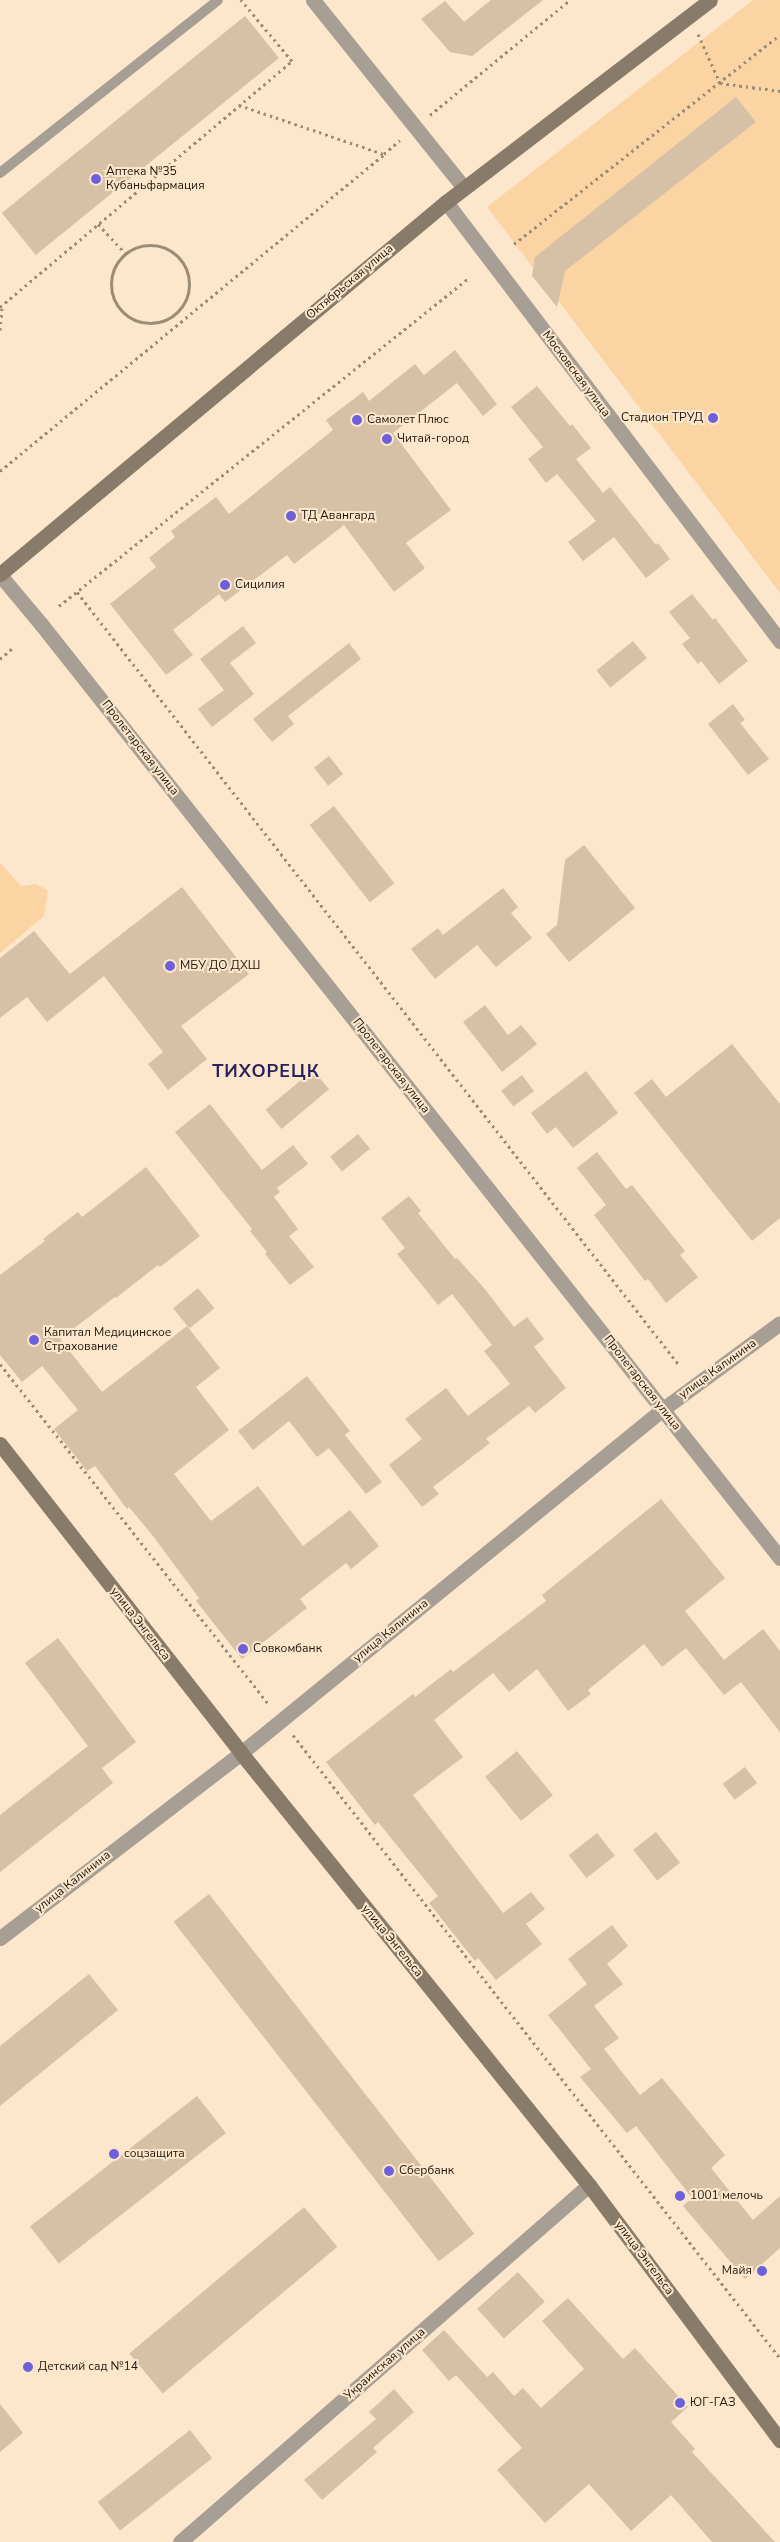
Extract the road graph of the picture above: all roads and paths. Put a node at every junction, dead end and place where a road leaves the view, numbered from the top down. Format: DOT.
graph roads {
  1 [pos="218,0"];
  2 [pos="241,0"];
  3 [pos="313,0"];
  4 [pos="710,0"];
  5 [pos="690,15"];
  6 [pos="780,35"];
  7 [pos="720,83"];
  8 [pos="780,92"];
  9 [pos="384,154"];
  10 [pos="0,173"];
  11 [pos="464,188"];
  12 [pos="446,202"];
  13 [pos="98,224"];
  14 [pos="514,244"];
  15 [pos="125,253"];
  16 [pos="470,277"];
  17 [pos="1,306"];
  18 [pos="178,312"];
  19 [pos="183,319"];
  20 [pos="0,330"];
  21 [pos="0,471"];
  22 [pos="0,575"];
  23 [pos="76,592"];
  24 [pos="59,606"];
  25 [pos="780,641"];
  26 [pos="14,647"];
  27 [pos="0,659"];
  28 [pos="780,1323"];
  29 [pos="0,1364"];
  30 [pos="679,1366"];
  31 [pos="663,1409"];
  32 [pos="0,1444"];
  33 [pos="780,1558"];
  34 [pos="281,1720"];
  35 [pos="241,1753"];
  36 [pos="0,1938"];
  37 [pos="590,2185"];
  38 [pos="780,2358"];
  39 [pos="780,2440"];
  40 [pos="180,2542"];
  1 -- 10 [label="lane"];
  2 -- 13 [label="path"];
  3 -- 11 [label="street"];
  4 -- 5 [label="main road, Октябрьская улица"];
  5 -- 7 [label="path"];
  5 -- 11 [label="main road, Октябрьская улица"];
  6 -- 7 [label="path"];
  7 -- 8 [label="path"];
  7 -- 14 [label="path"];
  9 -- 19 [label="path"];
  11 -- 12 [label="main road, Октябрьская улица"];
  12 -- 22 [label="main road, Октябрьская улица"];
  12 -- 25 [label="street, Московская улица"];
  13 -- 15 [label="path"];
  13 -- 17 [label="path"];
  15 -- 18 [label="path"];
  15 -- 18 [label="path"];
  16 -- 23 [label="path"];
  17 -- 20 [label="path"];
  18 -- 19 [label="path"];
  19 -- 21 [label="path"];
  22 -- 31 [label="street, Пролетарская улица"];
  23 -- 24 [label="path"];
  23 -- 30 [label="path"];
  26 -- 27 [label="path"];
  28 -- 31 [label="street, улица Калинина"];
  29 -- 34 [label="path"];
  31 -- 33 [label="street, Пролетарская улица"];
  31 -- 34 [label="street, улица Калинина"];
  32 -- 35 [label="main road, улица Энгельса"];
  34 -- 35 [label="street, улица Калинина"];
  34 -- 38 [label="path"];
  35 -- 36 [label="street, улица Калинина"];
  35 -- 37 [label="main road, улица Энгельса"];
  37 -- 39 [label="main road, улица Энгельса"];
  37 -- 40 [label="street, Украинская улица"];
}
